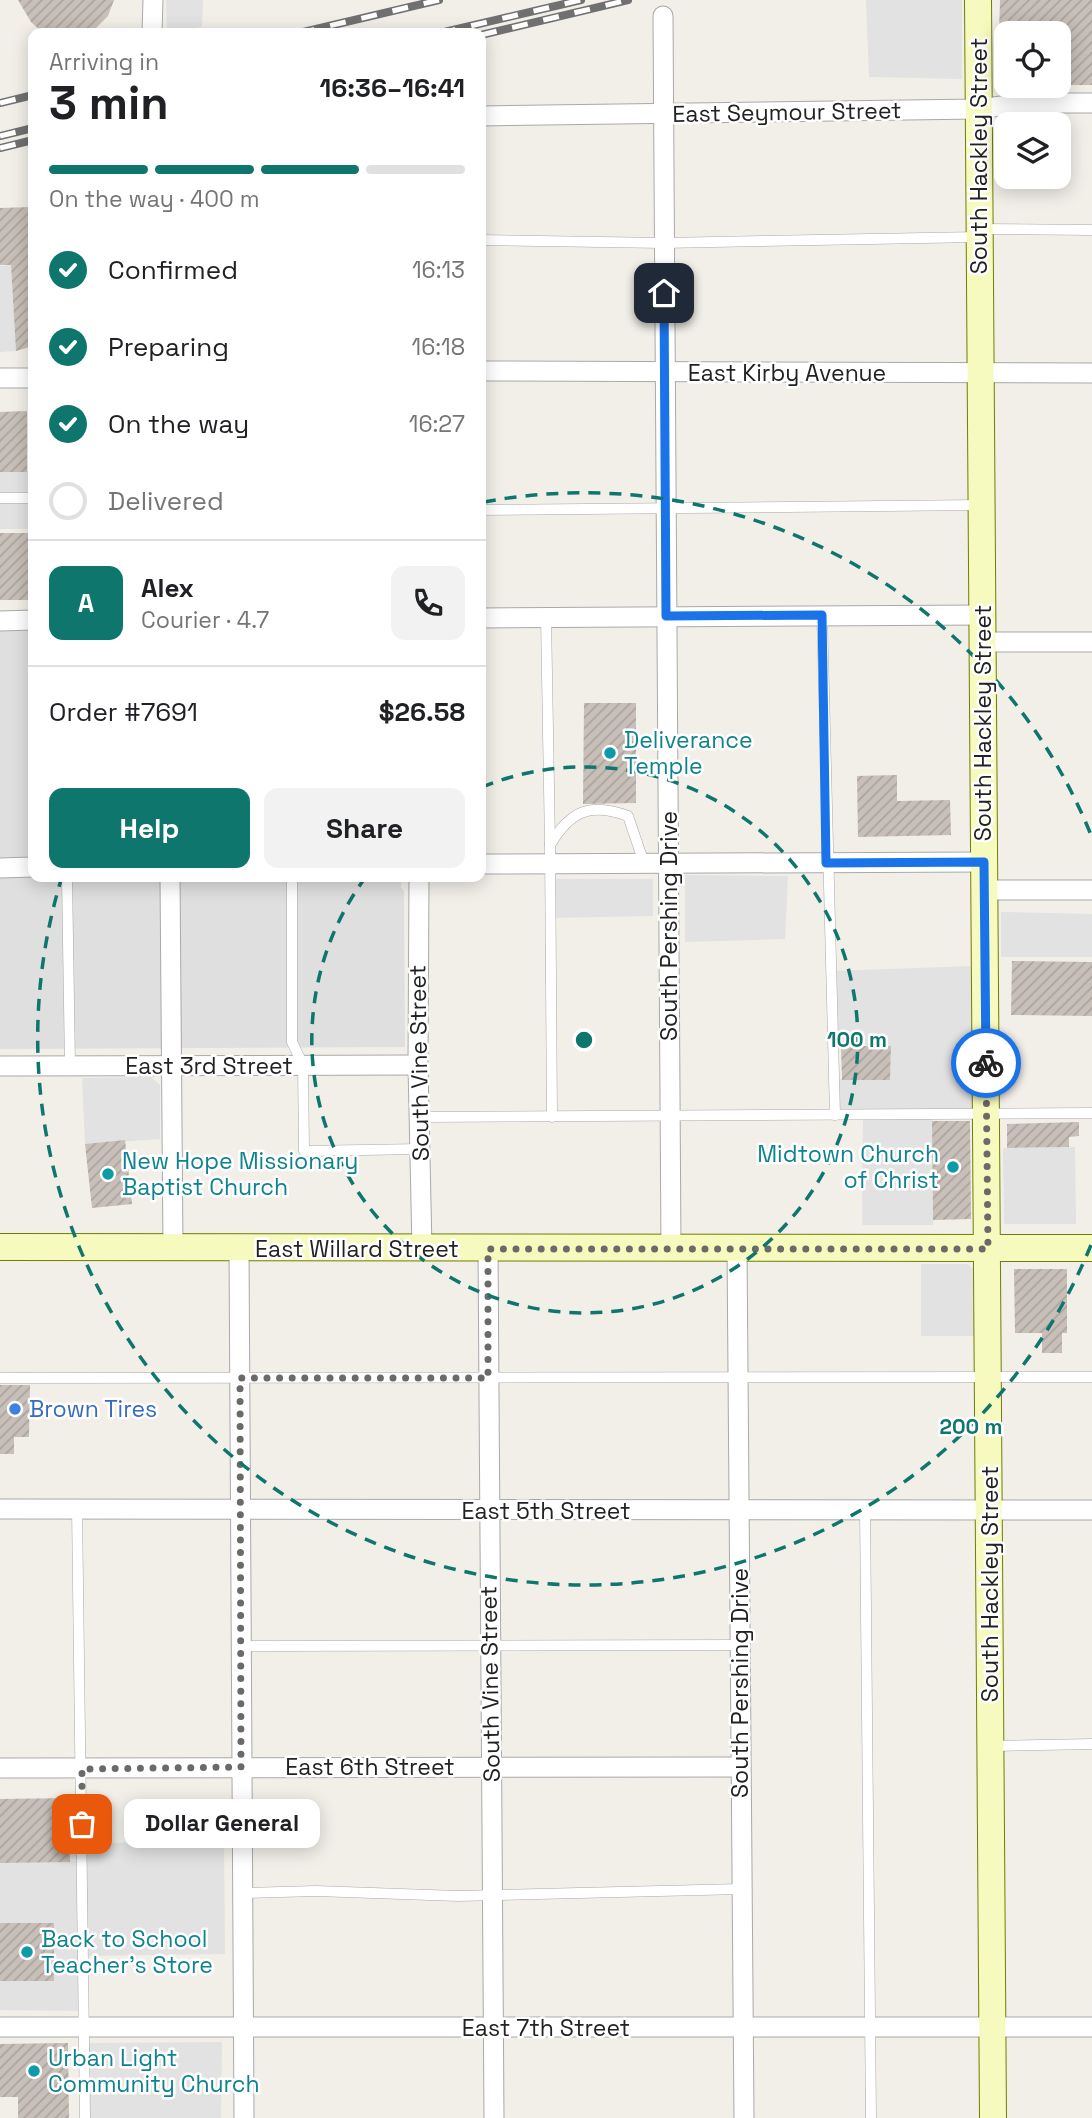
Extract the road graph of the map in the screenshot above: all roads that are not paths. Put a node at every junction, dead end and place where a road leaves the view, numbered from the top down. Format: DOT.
graph roads {
  1 [pos="153,0"];
  2 [pos="978,0"];
  3 [pos="663,16"];
  4 [pos="152,28"];
  5 [pos="1092,103"];
  6 [pos="978,109"];
  7 [pos="662,114"];
  8 [pos="486,116"];
  9 [pos="1092,230"];
  10 [pos="978,233"];
  11 [pos="486,240"];
  12 [pos="663,243"];
  13 [pos="486,371"];
  14 [pos="664,372"];
  15 [pos="981,373"];
  16 [pos="1092,373"];
  17 [pos="0,378"];
  18 [pos="28,378"];
  19 [pos="0,498"];
  20 [pos="28,498"];
  21 [pos="982,505"];
  22 [pos="665,506"];
  23 [pos="486,510"];
  24 [pos="822,615"];
  25 [pos="983,615"];
  26 [pos="666,616"];
  27 [pos="546,617"];
  28 [pos="486,618"];
  29 [pos="28,620"];
  30 [pos="0,621"];
  31 [pos="983,642"];
  32 [pos="1092,642"];
  33 [pos="550,854"];
  34 [pos="984,862"];
  35 [pos="486,863"];
  36 [pos="644,863"];
  37 [pos="668,863"];
  38 [pos="826,863"];
  39 [pos="28,867"];
  40 [pos="0,868"];
  41 [pos="67,882"];
  42 [pos="170,882"];
  43 [pos="292,882"];
  44 [pos="419,882"];
  45 [pos="985,890"];
  46 [pos="1092,890"];
  47 [pos="303,1065"];
  48 [pos="418,1065"];
  49 [pos="0,1066"];
  50 [pos="70,1066"];
  51 [pos="171,1066"];
  52 [pos="987,1114"];
  53 [pos="1092,1114"];
  54 [pos="835,1115"];
  55 [pos="670,1116"];
  56 [pos="419,1117"];
  57 [pos="552,1117"];
  58 [pos="420,1149"];
  59 [pos="0,1247"];
  60 [pos="173,1248"];
  61 [pos="239,1248"];
  62 [pos="671,1248"];
  63 [pos="737,1248"];
  64 [pos="1092,1248"];
  65 [pos="422,1249"];
  66 [pos="488,1249"];
  67 [pos="988,1249"];
  68 [pos="989,1376"];
  69 [pos="738,1377"];
  70 [pos="1092,1377"];
  71 [pos="0,1378"];
  72 [pos="240,1378"];
  73 [pos="488,1378"];
  74 [pos="77,1508"];
  75 [pos="0,1509"];
  76 [pos="865,1510"];
  77 [pos="990,1510"];
  78 [pos="1092,1510"];
  79 [pos="240,1511"];
  80 [pos="488,1511"];
  81 [pos="739,1511"];
  82 [pos="490,1644"];
  83 [pos="739,1645"];
  84 [pos="241,1646"];
  85 [pos="1092,1744"];
  86 [pos="991,1746"];
  87 [pos="241,1767"];
  88 [pos="740,1767"];
  89 [pos="0,1768"];
  90 [pos="82,1769"];
  91 [pos="491,1769"];
  92 [pos="741,1889"];
  93 [pos="243,1894"];
  94 [pos="492,1895"];
  95 [pos="992,2026"];
  96 [pos="868,2027"];
  97 [pos="1092,2027"];
  98 [pos="0,2028"];
  99 [pos="84,2028"];
  100 [pos="493,2028"];
  101 [pos="743,2028"];
  102 [pos="244,2029"];
  103 [pos="85,2118"];
  104 [pos="244,2118"];
  105 [pos="494,2118"];
  106 [pos="744,2118"];
  107 [pos="871,2118"];
  108 [pos="993,2118"];
  1 -- 4 [label="street"];
  2 -- 6 [label="street, South Hackley Street"];
  3 -- 7 [label="street, South Pershing Drive"];
  5 -- 6 [label="street, East Seymour Street"];
  6 -- 7 [label="street, East Seymour Street"];
  6 -- 10 [label="street, South Hackley Street"];
  7 -- 8 [label="street, East Seymour Street"];
  7 -- 12 [label="street, South Pershing Drive"];
  9 -- 10 [label="lane"];
  10 -- 12 [label="lane"];
  10 -- 15 [label="street, South Hackley Street"];
  11 -- 12 [label="lane"];
  12 -- 14 [label="street, South Pershing Drive"];
  13 -- 14 [label="street, East Kirby Avenue"];
  14 -- 15 [label="street, East Kirby Avenue"];
  14 -- 22 [label="street, South Pershing Drive"];
  15 -- 16 [label="street, East Kirby Avenue"];
  15 -- 21 [label="street, South Hackley Street"];
  17 -- 18 [label="street"];
  19 -- 20 [label="lane"];
  21 -- 22 [label="lane"];
  21 -- 25 [label="street, South Hackley Street"];
  22 -- 23 [label="lane"];
  22 -- 26 [label="street, South Pershing Drive"];
  24 -- 25 [label="street"];
  24 -- 26 [label="street"];
  24 -- 38 [label="lane"];
  25 -- 31 [label="street, South Hackley Street"];
  26 -- 27 [label="street"];
  26 -- 37 [label="street, South Pershing Drive"];
  27 -- 28 [label="street"];
  27 -- 33 [label="lane"];
  29 -- 30 [label="street"];
  31 -- 32 [label="street"];
  31 -- 34 [label="street, South Hackley Street"];
  33 -- 35 [label="street"];
  33 -- 36 [label="street"];
  33 -- 36 [label="lane"];
  33 -- 57 [label="lane"];
  34 -- 38 [label="street"];
  34 -- 45 [label="street, South Hackley Street"];
  36 -- 37 [label="street"];
  37 -- 38 [label="street"];
  37 -- 55 [label="street, South Pershing Drive"];
  38 -- 54 [label="lane"];
  39 -- 40 [label="street"];
  41 -- 50 [label="lane"];
  42 -- 51 [label="street"];
  43 -- 47 [label="lane"];
  44 -- 48 [label="street, South Vine Street"];
  45 -- 46 [label="street"];
  45 -- 52 [label="street, South Hackley Street"];
  47 -- 48 [label="street, East 3rd Street"];
  47 -- 51 [label="street, East 3rd Street"];
  47 -- 58 [label="lane"];
  48 -- 56 [label="street, South Vine Street"];
  49 -- 50 [label="street, East 3rd Street"];
  50 -- 51 [label="street, East 3rd Street"];
  51 -- 60 [label="street"];
  52 -- 53 [label="lane"];
  52 -- 54 [label="lane"];
  52 -- 67 [label="street, South Hackley Street"];
  54 -- 55 [label="lane"];
  55 -- 57 [label="lane"];
  55 -- 62 [label="street, South Pershing Drive"];
  56 -- 57 [label="lane"];
  56 -- 58 [label="street, South Vine Street"];
  58 -- 65 [label="street, South Vine Street"];
  59 -- 60 [label="street, East Willard Street"];
  60 -- 61 [label="street, East Willard Street"];
  61 -- 65 [label="street, East Willard Street"];
  61 -- 72 [label="street"];
  62 -- 63 [label="street, East Willard Street"];
  62 -- 66 [label="street, East Willard Street"];
  63 -- 67 [label="street, East Willard Street"];
  63 -- 69 [label="street, South Pershing Drive"];
  64 -- 67 [label="street, East Willard Street"];
  65 -- 66 [label="street, East Willard Street"];
  66 -- 73 [label="street, South Vine Street"];
  67 -- 68 [label="street, South Hackley Street"];
  68 -- 69 [label="lane"];
  68 -- 70 [label="lane"];
  68 -- 77 [label="street, South Hackley Street"];
  69 -- 73 [label="lane"];
  69 -- 81 [label="street, South Pershing Drive"];
  71 -- 72 [label="lane"];
  72 -- 73 [label="lane"];
  72 -- 79 [label="street"];
  73 -- 80 [label="street, South Vine Street"];
  74 -- 75 [label="street, East 5th Street"];
  74 -- 79 [label="street, East 5th Street"];
  74 -- 90 [label="lane"];
  76 -- 77 [label="street, East 5th Street"];
  76 -- 81 [label="street, East 5th Street"];
  76 -- 96 [label="lane"];
  77 -- 78 [label="street, East 5th Street"];
  77 -- 86 [label="street, South Hackley Street"];
  79 -- 80 [label="street, East 5th Street"];
  79 -- 84 [label="street"];
  80 -- 81 [label="street, East 5th Street"];
  80 -- 82 [label="street, South Vine Street"];
  81 -- 83 [label="street, South Pershing Drive"];
  82 -- 83 [label="lane"];
  82 -- 84 [label="lane"];
  82 -- 91 [label="street, South Vine Street"];
  83 -- 88 [label="street, South Pershing Drive"];
  84 -- 87 [label="street"];
  85 -- 86 [label="lane"];
  86 -- 95 [label="street, South Hackley Street"];
  87 -- 90 [label="street, East 6th Street"];
  87 -- 91 [label="street, East 6th Street"];
  87 -- 93 [label="street"];
  88 -- 91 [label="street, East 6th Street"];
  88 -- 92 [label="street, South Pershing Drive"];
  89 -- 90 [label="street, East 6th Street"];
  90 -- 99 [label="lane"];
  91 -- 94 [label="street, South Vine Street"];
  92 -- 94 [label="lane"];
  92 -- 101 [label="street, South Pershing Drive"];
  93 -- 94 [label="lane"];
  93 -- 102 [label="street"];
  94 -- 100 [label="street, South Vine Street"];
  95 -- 96 [label="street, East 7th Street"];
  95 -- 97 [label="street, East 7th Street"];
  95 -- 108 [label="street, South Hackley Street"];
  96 -- 101 [label="street, East 7th Street"];
  96 -- 107 [label="lane"];
  98 -- 99 [label="street, East 7th Street"];
  99 -- 102 [label="street, East 7th Street"];
  99 -- 103 [label="lane"];
  100 -- 101 [label="street, East 7th Street"];
  100 -- 102 [label="street, East 7th Street"];
  100 -- 105 [label="street, South Vine Street"];
  101 -- 106 [label="street, South Pershing Drive"];
  102 -- 104 [label="street"];
}
